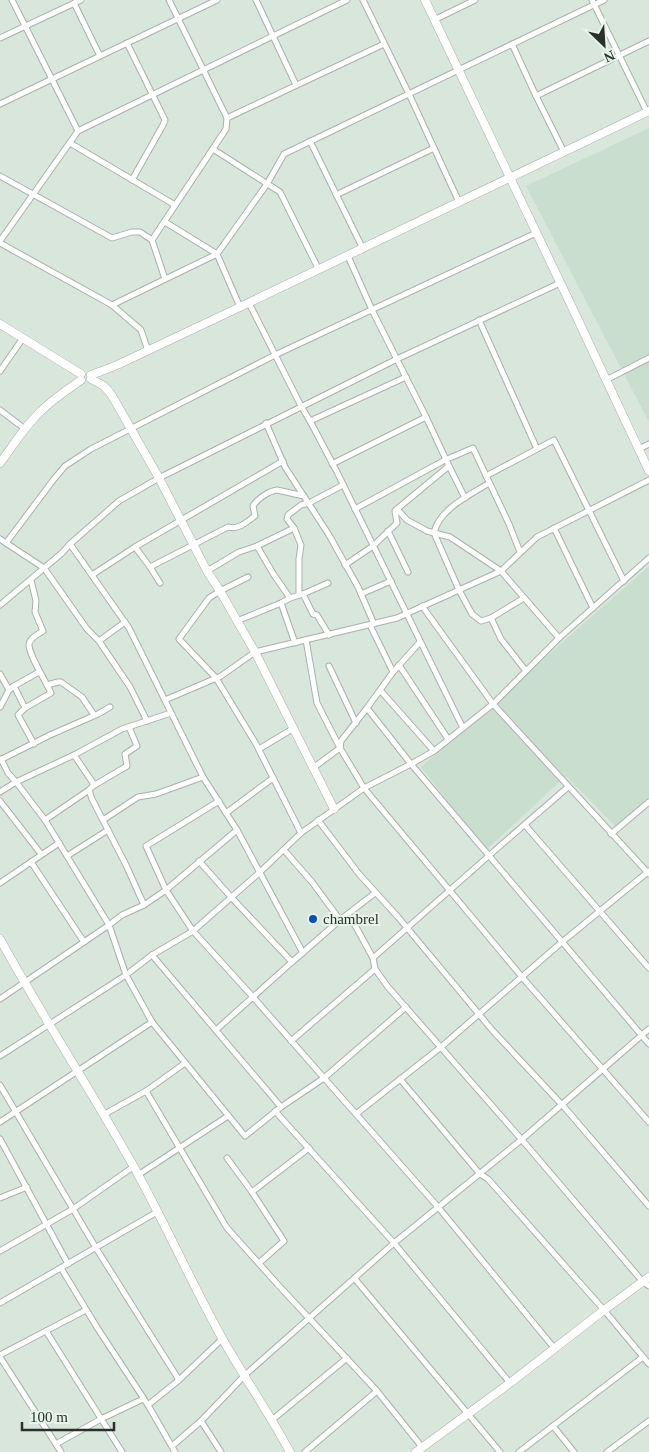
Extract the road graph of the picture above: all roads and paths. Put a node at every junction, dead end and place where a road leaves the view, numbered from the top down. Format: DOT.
graph roads {
  1 [pos="12,0"];
  2 [pos="81,0"];
  3 [pos="169,0"];
  4 [pos="217,0"];
  5 [pos="256,0"];
  6 [pos="347,0"];
  7 [pos="363,0"];
  8 [pos="425,0"];
  9 [pos="475,0"];
  10 [pos="604,0"];
  11 [pos="593,2"];
  12 [pos="74,3"];
  13 [pos="178,18"];
  14 [pos="434,20"];
  15 [pos="25,27"];
  16 [pos="273,36"];
  17 [pos="0,38"];
  18 [pos="649,41"];
  19 [pos="127,43"];
  20 [pos="384,44"];
  21 [pos="512,44"];
  22 [pos="100,56"];
  23 [pos="619,56"];
  24 [pos="204,70"];
  25 [pos="458,70"];
  26 [pos="51,79"];
  27 [pos="296,85"];
  28 [pos="409,94"];
  29 [pos="153,95"];
  30 [pos="536,96"];
  31 [pos="0,104"];
  32 [pos="648,111"];
  33 [pos="227,118"];
  34 [pos="78,131"];
  35 [pos="310,141"];
  36 [pos="70,143"];
  37 [pos="434,148"];
  38 [pos="213,149"];
  39 [pos="564,152"];
  40 [pos="0,176"];
  41 [pos="510,178"];
  42 [pos="132,180"];
  43 [pos="267,184"];
  44 [pos="33,194"];
  45 [pos="336,195"];
  46 [pos="459,202"];
  47 [pos="176,205"];
  48 [pos="165,222"];
  49 [pos="536,233"];
  50 [pos="152,240"];
  51 [pos="0,242"];
  52 [pos="363,249"];
  53 [pos="217,254"];
  54 [pos="348,256"];
  55 [pos="319,270"];
  56 [pos="165,280"];
  57 [pos="560,283"];
  58 [pos="249,303"];
  59 [pos="112,305"];
  60 [pos="240,307"];
  61 [pos="372,310"];
  62 [pos="479,320"];
  63 [pos="0,324"];
  64 [pos="23,338"];
  65 [pos="148,350"];
  66 [pos="275,355"];
  67 [pos="649,358"];
  68 [pos="397,359"];
  69 [pos="0,371"];
  70 [pos="81,377"];
  71 [pos="91,377"];
  72 [pos="406,377"];
  73 [pos="606,380"];
  74 [pos="301,406"];
  75 [pos="0,410"];
  76 [pos="426,418"];
  77 [pos="310,420"];
  78 [pos="266,423"];
  79 [pos="25,429"];
  80 [pos="130,429"];
  81 [pos="649,444"];
  82 [pos="536,449"];
  83 [pos="639,449"];
  84 [pos="283,460"];
  85 [pos="447,463"];
  86 [pos="0,464"];
  87 [pos="332,464"];
  88 [pos="649,471"];
  89 [pos="486,476"];
  90 [pos="159,478"];
  91 [pos="649,480"];
  92 [pos="489,483"];
  93 [pos="343,484"];
  94 [pos="304,496"];
  95 [pos="465,498"];
  96 [pos="309,503"];
  97 [pos="355,509"];
  98 [pos="397,509"];
  99 [pos="590,510"];
  100 [pos="181,520"];
  101 [pos="294,528"];
  102 [pos="554,528"];
  103 [pos="388,531"];
  104 [pos="434,533"];
  105 [pos="0,539"];
  106 [pos="6,543"];
  107 [pos="70,544"];
  108 [pos="193,544"];
  109 [pos="258,546"];
  110 [pos="373,546"];
  111 [pos="135,547"];
  112 [pos="520,552"];
  113 [pos="649,558"];
  114 [pos="345,565"];
  115 [pos="44,568"];
  116 [pos="150,568"];
  117 [pos="206,570"];
  118 [pos="501,571"];
  119 [pos="408,572"];
  120 [pos="92,575"];
  121 [pos="248,577"];
  122 [pos="31,580"];
  123 [pos="390,581"];
  124 [pos="624,581"];
  125 [pos="160,583"];
  126 [pos="328,583"];
  127 [pos="459,590"];
  128 [pos="220,591"];
  129 [pos="301,594"];
  130 [pos="361,594"];
  131 [pos="290,598"];
  132 [pos="524,598"];
  133 [pos="281,603"];
  134 [pos="0,605"];
  135 [pos="422,606"];
  136 [pos="593,608"];
  137 [pos="406,614"];
  138 [pos="491,618"];
  139 [pos="237,621"];
  140 [pos="125,622"];
  141 [pos="372,625"];
  142 [pos="329,635"];
  143 [pos="559,638"];
  144 [pos="306,640"];
  145 [pos="99,641"];
  146 [pos="420,642"];
  147 [pos="294,643"];
  148 [pos="255,652"];
  149 [pos="399,665"];
  150 [pos="329,666"];
  151 [pos="526,671"];
  152 [pos="39,672"];
  153 [pos="392,672"];
  154 [pos="0,674"];
  155 [pos="216,678"];
  156 [pos="47,685"];
  157 [pos="14,686"];
  158 [pos="9,690"];
  159 [pos="380,690"];
  160 [pos="165,700"];
  161 [pos="493,704"];
  162 [pos="0,707"];
  163 [pos="110,707"];
  164 [pos="25,708"];
  165 [pos="367,708"];
  166 [pos="171,713"];
  167 [pos="94,716"];
  168 [pos="147,721"];
  169 [pos="356,723"];
  170 [pos="129,727"];
  171 [pos="294,728"];
  172 [pos="463,728"];
  173 [pos="448,739"];
  174 [pos="34,744"];
  175 [pos="340,748"];
  176 [pos="259,749"];
  177 [pos="434,751"];
  178 [pos="74,755"];
  179 [pos="1,760"];
  180 [pos="411,764"];
  181 [pos="313,768"];
  182 [pos="203,777"];
  183 [pos="274,778"];
  184 [pos="16,782"];
  185 [pos="568,787"];
  186 [pos="91,788"];
  187 [pos="364,788"];
  188 [pos="0,792"];
  189 [pos="0,801"];
  190 [pos="219,801"];
  191 [pos="649,802"];
  192 [pos="334,809"];
  193 [pos="226,813"];
  194 [pos="45,820"];
  195 [pos="103,820"];
  196 [pos="318,820"];
  197 [pos="525,825"];
  198 [pos="108,830"];
  199 [pos="237,830"];
  200 [pos="301,834"];
  201 [pos="611,834"];
  202 [pos="59,842"];
  203 [pos="284,850"];
  204 [pos="41,854"];
  205 [pos="67,856"];
  206 [pos="489,856"];
  207 [pos="200,861"];
  208 [pos="31,862"];
  209 [pos="259,873"];
  210 [pos="648,873"];
  211 [pos="0,883"];
  212 [pos="166,890"];
  213 [pos="450,890"];
  214 [pos="375,893"];
  215 [pos="231,897"];
  216 [pos="144,905"];
  217 [pos="600,911"];
  218 [pos="347,915"];
  219 [pos="340,920"];
  220 [pos="109,925"];
  221 [pos="407,928"];
  222 [pos="193,931"];
  223 [pos="0,940"];
  224 [pos="84,942"];
  225 [pos="562,942"];
  226 [pos="303,953"];
  227 [pos="152,956"];
  228 [pos="372,958"];
  229 [pos="292,962"];
  230 [pos="649,968"];
  231 [pos="375,969"];
  232 [pos="126,975"];
  233 [pos="522,977"];
  234 [pos="24,983"];
  235 [pos="253,997"];
  236 [pos="0,999"];
  237 [pos="406,1007"];
  238 [pos="479,1014"];
  239 [pos="152,1022"];
  240 [pos="49,1024"];
  241 [pos="649,1029"];
  242 [pos="216,1030"];
  243 [pos="642,1035"];
  244 [pos="291,1042"];
  245 [pos="649,1044"];
  246 [pos="441,1047"];
  247 [pos="0,1056"];
  248 [pos="185,1063"];
  249 [pos="603,1068"];
  250 [pos="78,1071"];
  251 [pos="324,1078"];
  252 [pos="400,1079"];
  253 [pos="0,1085"];
  254 [pos="146,1091"];
  255 [pos="561,1104"];
  256 [pos="281,1107"];
  257 [pos="275,1111"];
  258 [pos="16,1112"];
  259 [pos="356,1114"];
  260 [pos="103,1115"];
  261 [pos="228,1116"];
  262 [pos="0,1122"];
  263 [pos="649,1122"];
  264 [pos="0,1139"];
  265 [pos="521,1140"];
  266 [pos="180,1148"];
  267 [pos="308,1148"];
  268 [pos="227,1158"];
  269 [pos="133,1167"];
  270 [pos="480,1174"];
  271 [pos="138,1175"];
  272 [pos="27,1187"];
  273 [pos="252,1192"];
  274 [pos="0,1198"];
  275 [pos="648,1202"];
  276 [pos="438,1207"];
  277 [pos="73,1209"];
  278 [pos="157,1212"];
  279 [pos="46,1224"];
  280 [pos="394,1242"];
  281 [pos="96,1248"];
  282 [pos="0,1251"];
  283 [pos="258,1263"];
  284 [pos="68,1264"];
  285 [pos="61,1268"];
  286 [pos="355,1279"];
  287 [pos="647,1282"];
  288 [pos="0,1303"];
  289 [pos="86,1310"];
  290 [pos="604,1310"];
  291 [pos="310,1319"];
  292 [pos="46,1331"];
  293 [pos="222,1339"];
  294 [pos="554,1349"];
  295 [pos="0,1356"];
  296 [pos="643,1357"];
  297 [pos="346,1358"];
  298 [pos="649,1364"];
  299 [pos="245,1376"];
  300 [pos="179,1380"];
  301 [pos="510,1383"];
  302 [pos="377,1390"];
  303 [pos="143,1398"];
  304 [pos="148,1405"];
  305 [pos="468,1414"];
  306 [pos="101,1419"];
  307 [pos="272,1420"];
  308 [pos="201,1421"];
  309 [pos="649,1421"];
  310 [pos="553,1426"];
  311 [pos="56,1444"];
  312 [pos="172,1446"];
  313 [pos="419,1450"];
  314 [pos="61,1452"];
  315 [pos="122,1452"];
  316 [pos="176,1452"];
  317 [pos="221,1452"];
  318 [pos="290,1452"];
  319 [pos="305,1452"];
  320 [pos="500,1452"];
  321 [pos="519,1452"];
  322 [pos="574,1452"];
  323 [pos="607,1452"];
  1 -- 15 [label="street"];
  2 -- 12 [label="street"];
  3 -- 13 [label="street"];
  4 -- 13 [label="street"];
  5 -- 16 [label="street"];
  6 -- 16 [label="street"];
  7 -- 20 [label="street"];
  8 -- 14 [label="street"];
  9 -- 14 [label="street"];
  10 -- 11 [label="street"];
  11 -- 21 [label="street"];
  11 -- 23 [label="street"];
  12 -- 15 [label="street"];
  12 -- 22 [label="street"];
  13 -- 19 [label="street"];
  13 -- 24 [label="street"];
  14 -- 25 [label="street"];
  15 -- 17 [label="street"];
  15 -- 26 [label="street"];
  16 -- 24 [label="street"];
  16 -- 27 [label="street"];
  18 -- 23 [label="street"];
  19 -- 22 [label="street"];
  19 -- 29 [label="street"];
  20 -- 27 [label="street"];
  20 -- 28 [label="street"];
  21 -- 25 [label="street"];
  21 -- 30 [label="street"];
  22 -- 26 [label="street"];
  23 -- 30 [label="street"];
  23 -- 32 [label="street"];
  24 -- 29 [label="street"];
  24 -- 33 [label="street"];
  25 -- 28 [label="street"];
  25 -- 41 [label="street"];
  26 -- 31 [label="street"];
  26 -- 34 [label="street"];
  27 -- 33 [label="street"];
  28 -- 35 [label="street"];
  28 -- 37 [label="street"];
  29 -- 34 [label="street"];
  29 -- 42 [label="street"];
  30 -- 39 [label="street"];
  32 -- 39 [label="street"];
  33 -- 38 [label="street"];
  34 -- 36 [label="street"];
  35 -- 43 [label="street"];
  35 -- 45 [label="street"];
  36 -- 42 [label="street"];
  36 -- 44 [label="street"];
  37 -- 45 [label="street"];
  37 -- 46 [label="street"];
  38 -- 43 [label="street"];
  38 -- 47 [label="street"];
  39 -- 41 [label="street"];
  40 -- 44 [label="street"];
  41 -- 46 [label="street"];
  41 -- 49 [label="street"];
  42 -- 47 [label="street"];
  43 -- 53 [label="street"];
  43 -- 55 [label="street"];
  44 -- 50 [label="street"];
  44 -- 51 [label="street"];
  45 -- 52 [label="street"];
  46 -- 52 [label="street"];
  47 -- 48 [label="street"];
  48 -- 50 [label="street"];
  48 -- 53 [label="street"];
  49 -- 57 [label="street"];
  49 -- 61 [label="street"];
  50 -- 56 [label="street"];
  51 -- 59 [label="street"];
  52 -- 54 [label="street"];
  53 -- 56 [label="street"];
  53 -- 60 [label="street"];
  54 -- 55 [label="street"];
  54 -- 61 [label="street"];
  55 -- 58 [label="street"];
  56 -- 59 [label="street"];
  57 -- 62 [label="street"];
  57 -- 73 [label="street"];
  58 -- 60 [label="street"];
  58 -- 66 [label="street"];
  59 -- 65 [label="street"];
  60 -- 65 [label="street"];
  61 -- 66 [label="street"];
  61 -- 68 [label="street"];
  62 -- 68 [label="street"];
  62 -- 82 [label="street"];
  63 -- 64 [label="street"];
  64 -- 69 [label="street"];
  64 -- 70 [label="street"];
  65 -- 71 [label="street"];
  66 -- 74 [label="street"];
  66 -- 80 [label="street"];
  67 -- 73 [label="street"];
  68 -- 72 [label="street"];
  68 -- 74 [label="street"];
  70 -- 71 [label="street"];
  70 -- 79 [label="street"];
  71 -- 80 [label="street"];
  72 -- 76 [label="street"];
  72 -- 77 [label="street"];
  73 -- 83 [label="street"];
  74 -- 77 [label="street"];
  74 -- 78 [label="street"];
  75 -- 79 [label="street"];
  76 -- 85 [label="street"];
  76 -- 87 [label="street"];
  77 -- 87 [label="street"];
  78 -- 84 [label="street"];
  78 -- 90 [label="street"];
  79 -- 86 [label="street"];
  80 -- 90 [label="street"];
  80 -- 106 [label="street"];
  81 -- 83 [label="street"];
  82 -- 89 [label="street"];
  82 -- 99 [label="street"];
  83 -- 88 [label="street"];
  84 -- 94 [label="street"];
  84 -- 100 [label="street"];
  85 -- 89 [label="street"];
  85 -- 95 [label="street"];
  85 -- 97 [label="street"];
  85 -- 98 [label="street"];
  87 -- 93 [label="street"];
  89 -- 92 [label="street"];
  90 -- 100 [label="street"];
  90 -- 107 [label="street"];
  91 -- 99 [label="street"];
  92 -- 95 [label="street"];
  92 -- 112 [label="street"];
  93 -- 96 [label="street"];
  93 -- 97 [label="street"];
  94 -- 96 [label="street"];
  94 -- 108 [label="street"];
  95 -- 104 [label="street"];
  96 -- 101 [label="street"];
  96 -- 114 [label="street"];
  97 -- 110 [label="street"];
  98 -- 103 [label="street"];
  98 -- 104 [label="street"];
  99 -- 102 [label="street"];
  99 -- 124 [label="street"];
  100 -- 108 [label="street"];
  100 -- 111 [label="street"];
  101 -- 109 [label="street"];
  101 -- 129 [label="street"];
  102 -- 112 [label="street"];
  102 -- 136 [label="street"];
  103 -- 110 [label="street"];
  103 -- 119 [label="street"];
  104 -- 118 [label="street"];
  104 -- 127 [label="street"];
  105 -- 106 [label="street"];
  106 -- 115 [label="street"];
  107 -- 115 [label="street"];
  107 -- 120 [label="street"];
  108 -- 116 [label="street"];
  108 -- 117 [label="street"];
  109 -- 117 [label="street"];
  109 -- 131 [label="street"];
  110 -- 114 [label="street"];
  110 -- 123 [label="street"];
  111 -- 116 [label="street"];
  111 -- 120 [label="street"];
  112 -- 118 [label="street"];
  113 -- 124 [label="street"];
  114 -- 130 [label="street"];
  115 -- 122 [label="street"];
  115 -- 145 [label="street"];
  116 -- 125 [label="street"];
  117 -- 128 [label="street"];
  118 -- 127 [label="street"];
  118 -- 132 [label="street"];
  120 -- 140 [label="street"];
  121 -- 128 [label="street"];
  122 -- 134 [label="street"];
  122 -- 152 [label="street"];
  123 -- 130 [label="street"];
  123 -- 137 [label="street"];
  124 -- 136 [label="street"];
  126 -- 129 [label="street"];
  127 -- 135 [label="street"];
  127 -- 138 [label="street"];
  128 -- 139 [label="street"];
  128 -- 155 [label="street"];
  129 -- 131 [label="street"];
  129 -- 142 [label="street"];
  130 -- 141 [label="street"];
  131 -- 133 [label="street"];
  132 -- 138 [label="street"];
  132 -- 143 [label="street"];
  133 -- 139 [label="street"];
  133 -- 147 [label="street"];
  135 -- 137 [label="street"];
  135 -- 161 [label="street"];
  136 -- 143 [label="street"];
  137 -- 141 [label="street"];
  137 -- 146 [label="street"];
  138 -- 151 [label="street"];
  139 -- 148 [label="street"];
  140 -- 145 [label="street"];
  140 -- 160 [label="street"];
  141 -- 142 [label="street"];
  141 -- 153 [label="street"];
  142 -- 144 [label="street"];
  143 -- 151 [label="street"];
  144 -- 147 [label="street"];
  144 -- 175 [label="street"];
  145 -- 168 [label="street"];
  146 -- 149 [label="street"];
  146 -- 172 [label="street"];
  147 -- 148 [label="street"];
  148 -- 155 [label="street"];
  148 -- 171 [label="street"];
  149 -- 153 [label="street"];
  149 -- 173 [label="street"];
  150 -- 169 [label="street"];
  151 -- 161 [label="street"];
  152 -- 156 [label="street"];
  152 -- 157 [label="street"];
  153 -- 159 [label="street"];
  154 -- 158 [label="street"];
  155 -- 160 [label="street"];
  155 -- 176 [label="street"];
  156 -- 164 [label="street"];
  156 -- 167 [label="street"];
  157 -- 158 [label="street"];
  157 -- 164 [label="street"];
  158 -- 162 [label="street"];
  159 -- 165 [label="street"];
  159 -- 177 [label="street"];
  160 -- 166 [label="street"];
  161 -- 172 [label="street"];
  161 -- 185 [label="street"];
  163 -- 167 [label="street"];
  164 -- 174 [label="street"];
  165 -- 169 [label="street"];
  165 -- 180 [label="street"];
  166 -- 168 [label="street"];
  166 -- 182 [label="street"];
  167 -- 174 [label="street"];
  168 -- 170 [label="street"];
  169 -- 175 [label="street"];
  170 -- 178 [label="street"];
  170 -- 186 [label="street"];
  171 -- 176 [label="street"];
  171 -- 181 [label="street"];
  172 -- 173 [label="street"];
  173 -- 177 [label="street"];
  174 -- 179 [label="street"];
  175 -- 181 [label="street"];
  175 -- 187 [label="street"];
  176 -- 183 [label="street"];
  177 -- 180 [label="street"];
  178 -- 184 [label="street"];
  178 -- 186 [label="street"];
  179 -- 184 [label="street"];
  180 -- 187 [label="street"];
  180 -- 206 [label="street"];
  181 -- 192 [label="street"];
  182 -- 190 [label="street"];
  182 -- 195 [label="street"];
  183 -- 193 [label="street"];
  183 -- 200 [label="street"];
  184 -- 188 [label="street"];
  184 -- 194 [label="street"];
  185 -- 197 [label="street"];
  185 -- 201 [label="street"];
  186 -- 194 [label="street"];
  186 -- 195 [label="street"];
  187 -- 192 [label="street"];
  187 -- 213 [label="street"];
  189 -- 204 [label="street"];
  190 -- 193 [label="street"];
  190 -- 212 [label="street"];
  191 -- 201 [label="street"];
  192 -- 196 [label="street"];
  193 -- 199 [label="street"];
  194 -- 202 [label="street"];
  195 -- 198 [label="street"];
  196 -- 200 [label="street"];
  196 -- 214 [label="street"];
  197 -- 206 [label="street"];
  197 -- 217 [label="street"];
  198 -- 205 [label="street"];
  198 -- 216 [label="street"];
  199 -- 207 [label="street"];
  199 -- 209 [label="street"];
  200 -- 203 [label="street"];
  201 -- 210 [label="street"];
  202 -- 204 [label="street"];
  202 -- 205 [label="street"];
  203 -- 209 [label="street"];
  203 -- 219 [label="street"];
  204 -- 208 [label="street"];
  205 -- 220 [label="street"];
  206 -- 213 [label="street"];
  206 -- 225 [label="street"];
  207 -- 212 [label="street"];
  207 -- 215 [label="street"];
  208 -- 211 [label="street"];
  208 -- 224 [label="street"];
  209 -- 215 [label="street"];
  209 -- 226 [label="street"];
  210 -- 217 [label="street"];
  212 -- 216 [label="street"];
  212 -- 222 [label="street"];
  213 -- 221 [label="street"];
  213 -- 233 [label="street"];
  214 -- 218 [label="street"];
  214 -- 221 [label="street"];
  215 -- 222 [label="street"];
  215 -- 229 [label="street"];
  216 -- 220 [label="street"];
  217 -- 225 [label="street"];
  217 -- 230 [label="street"];
  218 -- 219 [label="street"];
  218 -- 228 [label="street"];
  219 -- 226 [label="street"];
  220 -- 224 [label="street"];
  220 -- 232 [label="street"];
  221 -- 228 [label="street"];
  221 -- 238 [label="street"];
  222 -- 227 [label="street"];
  222 -- 235 [label="street"];
  223 -- 234 [label="street"];
  224 -- 234 [label="street"];
  225 -- 233 [label="street"];
  225 -- 243 [label="street"];
  226 -- 229 [label="street"];
  227 -- 232 [label="street"];
  227 -- 242 [label="street"];
  228 -- 231 [label="street"];
  229 -- 235 [label="street"];
  231 -- 237 [label="street"];
  231 -- 244 [label="street"];
  232 -- 239 [label="street"];
  232 -- 240 [label="street"];
  233 -- 238 [label="street"];
  233 -- 249 [label="street"];
  234 -- 236 [label="street"];
  234 -- 240 [label="street"];
  235 -- 242 [label="street"];
  235 -- 244 [label="street"];
  237 -- 246 [label="street"];
  237 -- 251 [label="street"];
  238 -- 246 [label="street"];
  238 -- 255 [label="street"];
  239 -- 248 [label="street"];
  239 -- 250 [label="street"];
  240 -- 247 [label="street"];
  240 -- 250 [label="street"];
  241 -- 243 [label="street"];
  242 -- 256 [label="street"];
  243 -- 245 [label="street"];
  243 -- 249 [label="street"];
  244 -- 251 [label="street"];
  246 -- 252 [label="street"];
  246 -- 265 [label="street"];
  248 -- 254 [label="street"];
  248 -- 261 [label="street"];
  249 -- 255 [label="street"];
  249 -- 263 [label="street"];
  250 -- 258 [label="street"];
  250 -- 260 [label="street"];
  251 -- 256 [label="street"];
  251 -- 259 [label="street"];
  252 -- 259 [label="street"];
  252 -- 270 [label="street"];
  253 -- 258 [label="street"];
  254 -- 260 [label="street"];
  254 -- 266 [label="street"];
  255 -- 265 [label="street"];
  255 -- 275 [label="street"];
  256 -- 257 [label="street"];
  257 -- 261 [label="street"];
  257 -- 267 [label="street"];
  258 -- 262 [label="street"];
  258 -- 277 [label="street"];
  259 -- 276 [label="street"];
  260 -- 269 [label="street"];
  261 -- 266 [label="street"];
  264 -- 272 [label="street"];
  265 -- 270 [label="street"];
  265 -- 287 [label="street"];
  266 -- 271 [label="street"];
  266 -- 283 [label="street"];
  267 -- 273 [label="street"];
  267 -- 280 [label="street"];
  268 -- 273 [label="street"];
  269 -- 271 [label="street"];
  269 -- 277 [label="street"];
  270 -- 276 [label="street"];
  270 -- 290 [label="street"];
  271 -- 278 [label="street"];
  272 -- 274 [label="street"];
  272 -- 279 [label="street"];
  273 -- 283 [label="street"];
  276 -- 280 [label="street"];
  276 -- 294 [label="street"];
  277 -- 279 [label="street"];
  277 -- 281 [label="street"];
  278 -- 281 [label="street"];
  278 -- 293 [label="street"];
  279 -- 282 [label="street"];
  279 -- 284 [label="street"];
  280 -- 286 [label="street"];
  280 -- 301 [label="street"];
  281 -- 284 [label="street"];
  281 -- 300 [label="street"];
  283 -- 291 [label="street"];
  284 -- 285 [label="street"];
  285 -- 288 [label="street"];
  285 -- 289 [label="street"];
  286 -- 291 [label="street"];
  286 -- 305 [label="street"];
  287 -- 290 [label="street"];
  289 -- 292 [label="street"];
  289 -- 303 [label="street"];
  290 -- 294 [label="street"];
  290 -- 296 [label="street"];
  291 -- 297 [label="street"];
  291 -- 299 [label="street"];
  292 -- 295 [label="street"];
  292 -- 306 [label="street"];
  293 -- 299 [label="street"];
  293 -- 300 [label="street"];
  294 -- 301 [label="street"];
  295 -- 311 [label="street"];
  296 -- 298 [label="street"];
  296 -- 310 [label="street"];
  297 -- 302 [label="street"];
  297 -- 307 [label="street"];
  299 -- 307 [label="street"];
  299 -- 308 [label="street"];
  300 -- 304 [label="street"];
  301 -- 305 [label="street"];
  302 -- 313 [label="street"];
  302 -- 319 [label="street"];
  303 -- 304 [label="street"];
  303 -- 306 [label="street"];
  304 -- 312 [label="street"];
  305 -- 313 [label="street"];
  305 -- 320 [label="street"];
  306 -- 311 [label="street"];
  306 -- 315 [label="street"];
  307 -- 318 [label="street"];
  308 -- 312 [label="street"];
  308 -- 317 [label="street"];
  309 -- 323 [label="street"];
  310 -- 321 [label="street"];
  310 -- 322 [label="street"];
  311 -- 314 [label="street"];
  312 -- 316 [label="street"];
}
